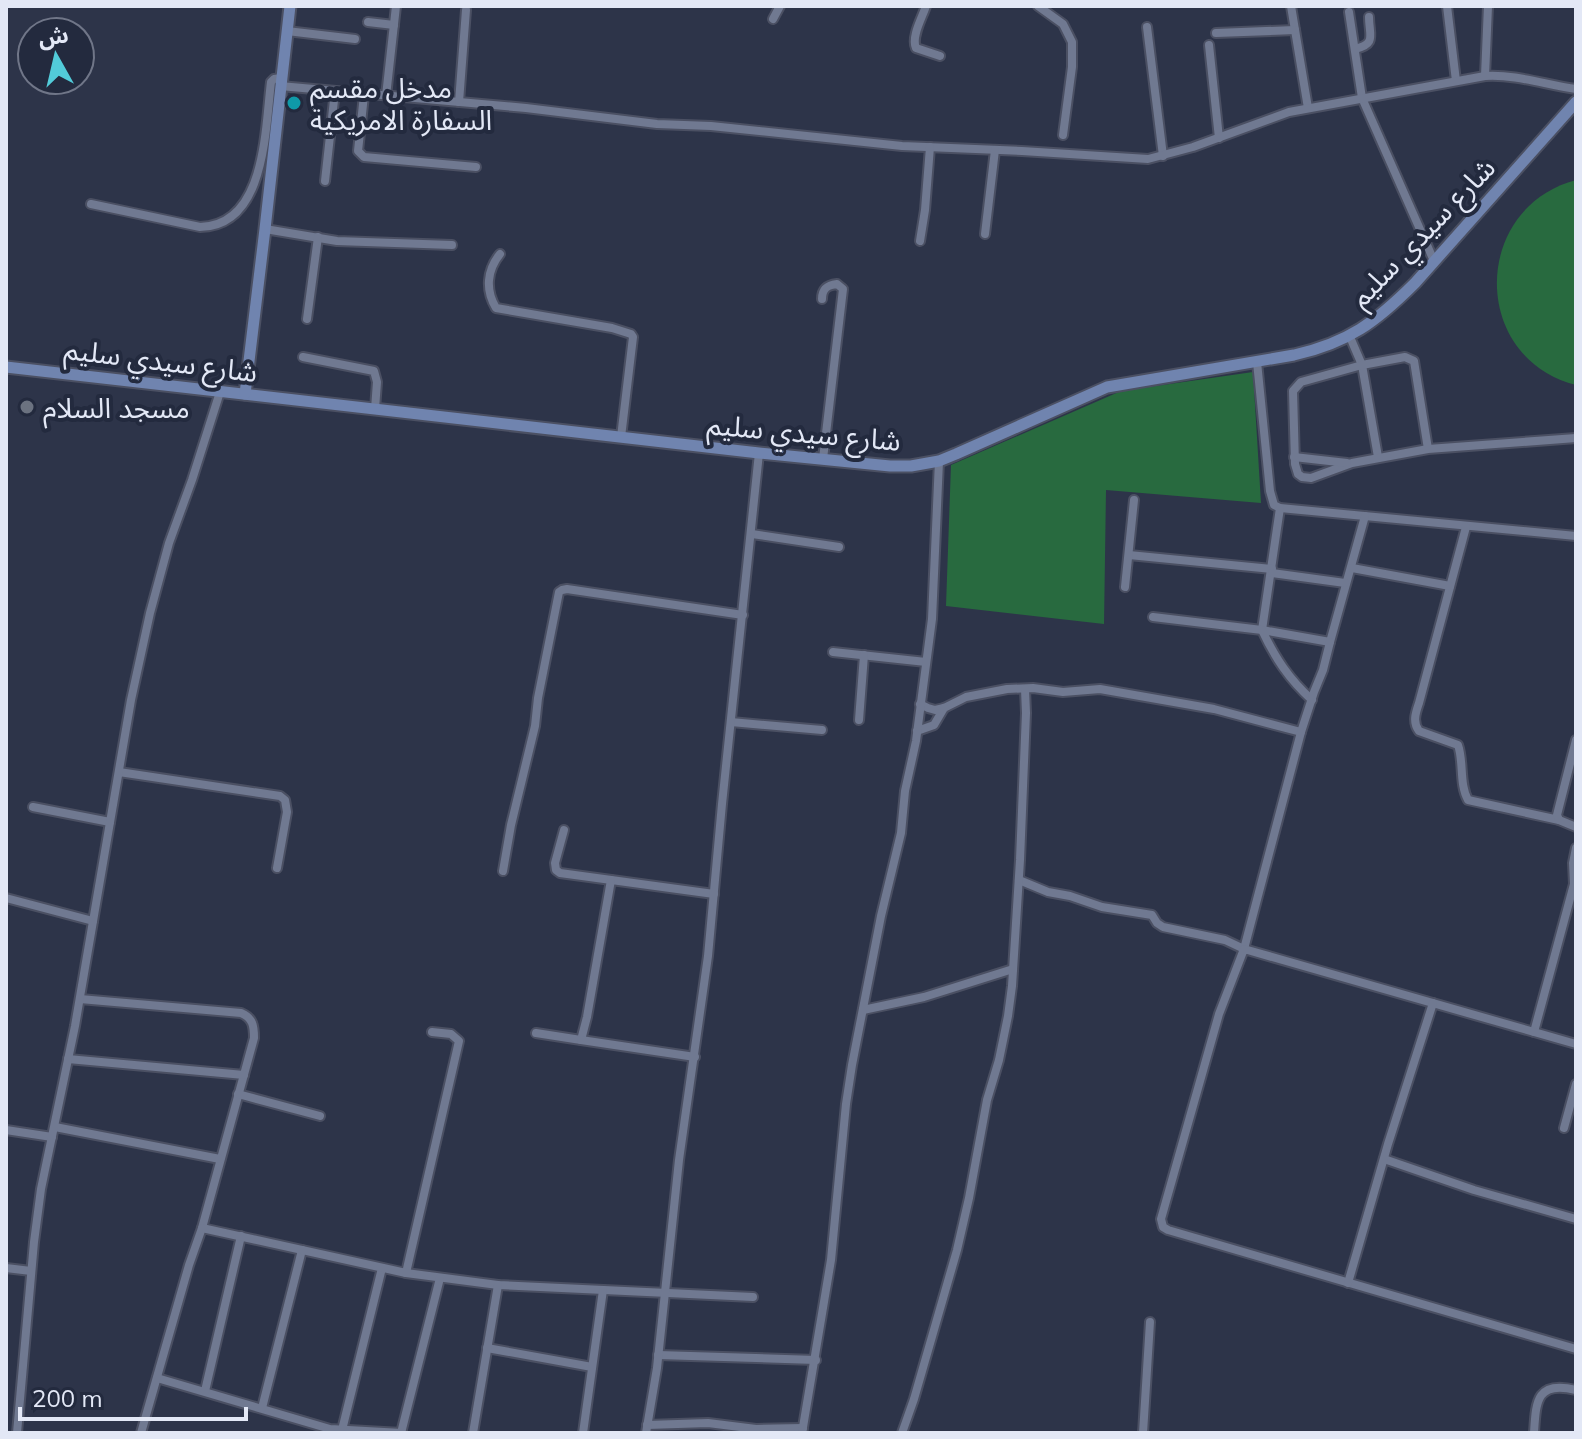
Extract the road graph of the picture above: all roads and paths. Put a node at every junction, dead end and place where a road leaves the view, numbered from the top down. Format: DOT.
graph roads {
  1 [pos="290,6"];
  2 [pos="396,6"];
  3 [pos="780,6"];
  4 [pos="926,6"];
  5 [pos="1038,6"];
  6 [pos="1291,6"];
  7 [pos="1447,6"];
  8 [pos="1488,6"];
  9 [pos="466,10"];
  10 [pos="1349,12"];
  11 [pos="1369,17"];
  12 [pos="773,19"];
  13 [pos="368,22"];
  14 [pos="394,25"];
  15 [pos="1147,27"];
  16 [pos="1295,30"];
  17 [pos="287,31"];
  18 [pos="1216,33"];
  19 [pos="355,39"];
  20 [pos="1209,45"];
  21 [pos="1355,49"];
  22 [pos="940,56"];
  23 [pos="1485,76"];
  24 [pos="1456,81"];
  25 [pos="281,82"];
  26 [pos="1576,89"];
  27 [pos="335,91"];
  28 [pos="364,95"];
  29 [pos="386,96"];
  30 [pos="1362,98"];
  31 [pos="459,102"];
  32 [pos="1576,102"];
  33 [pos="1308,108"];
  34 [pos="1063,135"];
  35 [pos="1219,138"];
  36 [pos="930,147"];
  37 [pos="995,150"];
  38 [pos="1163,156"];
  39 [pos="476,167"];
  40 [pos="325,181"];
  41 [pos="91,204"];
  42 [pos="265,229"];
  43 [pos="985,234"];
  44 [pos="318,237"];
  45 [pos="920,241"];
  46 [pos="452,245"];
  47 [pos="500,254"];
  48 [pos="1434,261"];
  49 [pos="822,299"];
  50 [pos="307,319"];
  51 [pos="1350,337"];
  52 [pos="303,357"];
  53 [pos="1257,362"];
  54 [pos="1362,365"];
  55 [pos="6,367"];
  56 [pos="220,392"];
  57 [pos="245,394"];
  58 [pos="375,409"];
  59 [pos="621,437"];
  60 [pos="1576,438"];
  61 [pos="1428,449"];
  62 [pos="759,453"];
  63 [pos="1294,457"];
  64 [pos="1378,457"];
  65 [pos="823,459"];
  66 [pos="939,461"];
  67 [pos="1352,463"];
  68 [pos="1134,500"];
  69 [pos="1280,508"];
  70 [pos="1365,516"];
  71 [pos="1466,527"];
  72 [pos="752,534"];
  73 [pos="1576,536"];
  74 [pos="839,547"];
  75 [pos="1129,555"];
  76 [pos="1352,568"];
  77 [pos="1272,571"];
  78 [pos="1345,583"];
  79 [pos="1450,586"];
  80 [pos="1125,587"];
  81 [pos="743,615"];
  82 [pos="1153,617"];
  83 [pos="1262,630"];
  84 [pos="1330,642"];
  85 [pos="833,652"];
  86 [pos="864,655"];
  87 [pos="926,662"];
  88 [pos="1025,689"];
  89 [pos="1312,700"];
  90 [pos="920,704"];
  91 [pos="944,708"];
  92 [pos="859,720"];
  93 [pos="731,722"];
  94 [pos="822,730"];
  95 [pos="917,731"];
  96 [pos="1301,732"];
  97 [pos="1576,740"];
  98 [pos="119,772"];
  99 [pos="33,807"];
  100 [pos="1559,820"];
  101 [pos="110,822"];
  102 [pos="1576,827"];
  103 [pos="564,830"];
  104 [pos="1576,848"];
  105 [pos="277,868"];
  106 [pos="503,871"];
  107 [pos="611,880"];
  108 [pos="1019,880"];
  109 [pos="714,894"];
  110 [pos="6,898"];
  111 [pos="93,921"];
  112 [pos="1244,949"];
  113 [pos="1013,969"];
  114 [pos="80,999"];
  115 [pos="1433,1003"];
  116 [pos="863,1010"];
  117 [pos="432,1032"];
  118 [pos="1534,1032"];
  119 [pos="536,1033"];
  120 [pos="581,1040"];
  121 [pos="1576,1044"];
  122 [pos="695,1057"];
  123 [pos="68,1059"];
  124 [pos="244,1075"];
  125 [pos="1576,1084"];
  126 [pos="238,1094"];
  127 [pos="320,1116"];
  128 [pos="1564,1128"];
  129 [pos="6,1130"];
  130 [pos="54,1132"];
  131 [pos="220,1159"];
  132 [pos="1384,1159"];
  133 [pos="1576,1219"];
  134 [pos="202,1228"];
  135 [pos="241,1236"];
  136 [pos="302,1250"];
  137 [pos="6,1268"];
  138 [pos="382,1268"];
  139 [pos="31,1271"];
  140 [pos="406,1273"];
  141 [pos="440,1278"];
  142 [pos="1348,1283"];
  143 [pos="498,1285"];
  144 [pos="603,1290"];
  145 [pos="664,1292"];
  146 [pos="753,1297"];
  147 [pos="1150,1322"];
  148 [pos="487,1348"];
  149 [pos="1576,1349"];
  150 [pos="658,1355"];
  151 [pos="816,1360"];
  152 [pos="592,1367"];
  153 [pos="157,1378"];
  154 [pos="1576,1390"];
  155 [pos="205,1391"];
  156 [pos="262,1408"];
  157 [pos="647,1429"];
  158 [pos="342,1430"];
  159 [pos="329,1431"];
  160 [pos="802,1431"];
  161 [pos="17,1433"];
  162 [pos="141,1433"];
  163 [pos="402,1433"];
  164 [pos="473,1433"];
  165 [pos="583,1433"];
  166 [pos="902,1433"];
  167 [pos="1143,1433"];
  168 [pos="1534,1433"];
  1 -- 17 [label="main road"];
  2 -- 14 [label="street"];
  3 -- 12 [label="street"];
  4 -- 22 [label="street"];
  5 -- 34 [label="street"];
  6 -- 16 [label="street"];
  7 -- 24 [label="street"];
  8 -- 23 [label="street"];
  9 -- 31 [label="street"];
  10 -- 21 [label="street"];
  11 -- 21 [label="street"];
  13 -- 14 [label="street"];
  14 -- 29 [label="street"];
  15 -- 38 [label="street"];
  16 -- 18 [label="street"];
  16 -- 33 [label="street"];
  17 -- 19 [label="street"];
  17 -- 25 [label="main road"];
  20 -- 35 [label="street"];
  21 -- 30 [label="street"];
  23 -- 24 [label="street"];
  23 -- 26 [label="street"];
  24 -- 30 [label="street"];
  25 -- 27 [label="street"];
  25 -- 41 [label="street"];
  25 -- 42 [label="main road"];
  27 -- 28 [label="street"];
  27 -- 40 [label="street"];
  28 -- 29 [label="street"];
  28 -- 39 [label="street"];
  29 -- 31 [label="street"];
  30 -- 33 [label="street"];
  30 -- 48 [label="street"];
  31 -- 36 [label="street"];
  32 -- 48 [label="main road, شارع سيدي سليم"];
  33 -- 35 [label="street"];
  35 -- 38 [label="street"];
  36 -- 37 [label="street"];
  36 -- 45 [label="street"];
  37 -- 38 [label="street"];
  37 -- 43 [label="street"];
  42 -- 44 [label="street"];
  42 -- 57 [label="main road"];
  44 -- 46 [label="street"];
  44 -- 50 [label="street"];
  47 -- 59 [label="street"];
  48 -- 51 [label="main road, شارع سيدي سليم"];
  49 -- 65 [label="street"];
  51 -- 53 [label="main road, شارع سيدي سليم"];
  51 -- 54 [label="street"];
  52 -- 58 [label="street"];
  53 -- 66 [label="main road, شارع سيدي سليم"];
  53 -- 69 [label="street"];
  54 -- 61 [label="street"];
  54 -- 63 [label="street"];
  54 -- 64 [label="street"];
  55 -- 56 [label="main road, شارع سيدي سليم"];
  56 -- 57 [label="main road, شارع سيدي سليم"];
  56 -- 98 [label="street"];
  57 -- 58 [label="main road, شارع سيدي سليم"];
  58 -- 59 [label="main road, شارع سيدي سليم"];
  59 -- 62 [label="main road, شارع سيدي سليم"];
  60 -- 61 [label="street"];
  61 -- 64 [label="street"];
  62 -- 65 [label="main road, شارع سيدي سليم"];
  62 -- 72 [label="street"];
  63 -- 67 [label="street"];
  63 -- 67 [label="street"];
  64 -- 67 [label="street"];
  65 -- 66 [label="main road, شارع سيدي سليم"];
  66 -- 87 [label="street"];
  68 -- 75 [label="street"];
  69 -- 70 [label="street"];
  69 -- 77 [label="street"];
  70 -- 71 [label="street"];
  70 -- 76 [label="street"];
  71 -- 73 [label="street"];
  71 -- 79 [label="street"];
  72 -- 74 [label="street"];
  72 -- 81 [label="street"];
  75 -- 77 [label="street"];
  75 -- 80 [label="street"];
  76 -- 78 [label="street"];
  76 -- 79 [label="street"];
  77 -- 78 [label="street"];
  77 -- 83 [label="street"];
  78 -- 84 [label="street"];
  79 -- 100 [label="street"];
  81 -- 93 [label="street"];
  81 -- 106 [label="street"];
  82 -- 83 [label="street"];
  83 -- 84 [label="street"];
  83 -- 89 [label="street"];
  84 -- 89 [label="street"];
  85 -- 86 [label="street"];
  86 -- 87 [label="street"];
  86 -- 92 [label="street"];
  87 -- 90 [label="street"];
  88 -- 91 [label="street"];
  88 -- 96 [label="street"];
  88 -- 108 [label="street"];
  89 -- 96 [label="street"];
  90 -- 91 [label="street"];
  90 -- 95 [label="street"];
  91 -- 95 [label="street"];
  93 -- 94 [label="street"];
  93 -- 109 [label="street"];
  95 -- 116 [label="street"];
  96 -- 112 [label="street"];
  97 -- 100 [label="street"];
  98 -- 101 [label="street"];
  98 -- 105 [label="street"];
  99 -- 101 [label="street"];
  100 -- 102 [label="street"];
  101 -- 111 [label="street"];
  103 -- 107 [label="street"];
  104 -- 118 [label="street"];
  107 -- 109 [label="street"];
  107 -- 120 [label="street"];
  108 -- 112 [label="street"];
  108 -- 113 [label="street"];
  109 -- 122 [label="street"];
  110 -- 111 [label="street"];
  111 -- 114 [label="street"];
  112 -- 115 [label="street"];
  112 -- 142 [label="street"];
  113 -- 116 [label="street"];
  113 -- 166 [label="street"];
  114 -- 123 [label="street"];
  114 -- 124 [label="street"];
  115 -- 118 [label="street"];
  115 -- 132 [label="street"];
  116 -- 151 [label="street"];
  117 -- 140 [label="street"];
  118 -- 121 [label="street"];
  119 -- 120 [label="street"];
  120 -- 122 [label="street"];
  122 -- 145 [label="street"];
  123 -- 124 [label="street"];
  123 -- 130 [label="street"];
  124 -- 126 [label="street"];
  125 -- 128 [label="street"];
  126 -- 127 [label="street"];
  126 -- 131 [label="street"];
  129 -- 130 [label="street"];
  130 -- 131 [label="street"];
  130 -- 139 [label="street"];
  131 -- 134 [label="street"];
  132 -- 133 [label="street"];
  132 -- 142 [label="street"];
  134 -- 135 [label="street"];
  134 -- 153 [label="street"];
  135 -- 136 [label="street"];
  135 -- 155 [label="street"];
  136 -- 138 [label="street"];
  136 -- 156 [label="street"];
  137 -- 139 [label="street"];
  138 -- 140 [label="street"];
  138 -- 158 [label="street"];
  139 -- 161 [label="street"];
  140 -- 141 [label="street"];
  141 -- 143 [label="street"];
  141 -- 163 [label="street"];
  142 -- 149 [label="street"];
  143 -- 144 [label="street"];
  143 -- 148 [label="street"];
  144 -- 145 [label="street"];
  144 -- 152 [label="street"];
  145 -- 146 [label="street"];
  145 -- 150 [label="street"];
  147 -- 167 [label="street"];
  148 -- 152 [label="street"];
  148 -- 164 [label="street"];
  150 -- 151 [label="street"];
  150 -- 157 [label="street"];
  151 -- 160 [label="street"];
  152 -- 165 [label="street"];
  153 -- 155 [label="street"];
  153 -- 162 [label="street"];
  154 -- 168 [label="street"];
  155 -- 156 [label="street"];
  156 -- 159 [label="street"];
  157 -- 160 [label="street"];
  158 -- 159 [label="street"];
  158 -- 163 [label="street"];
}
